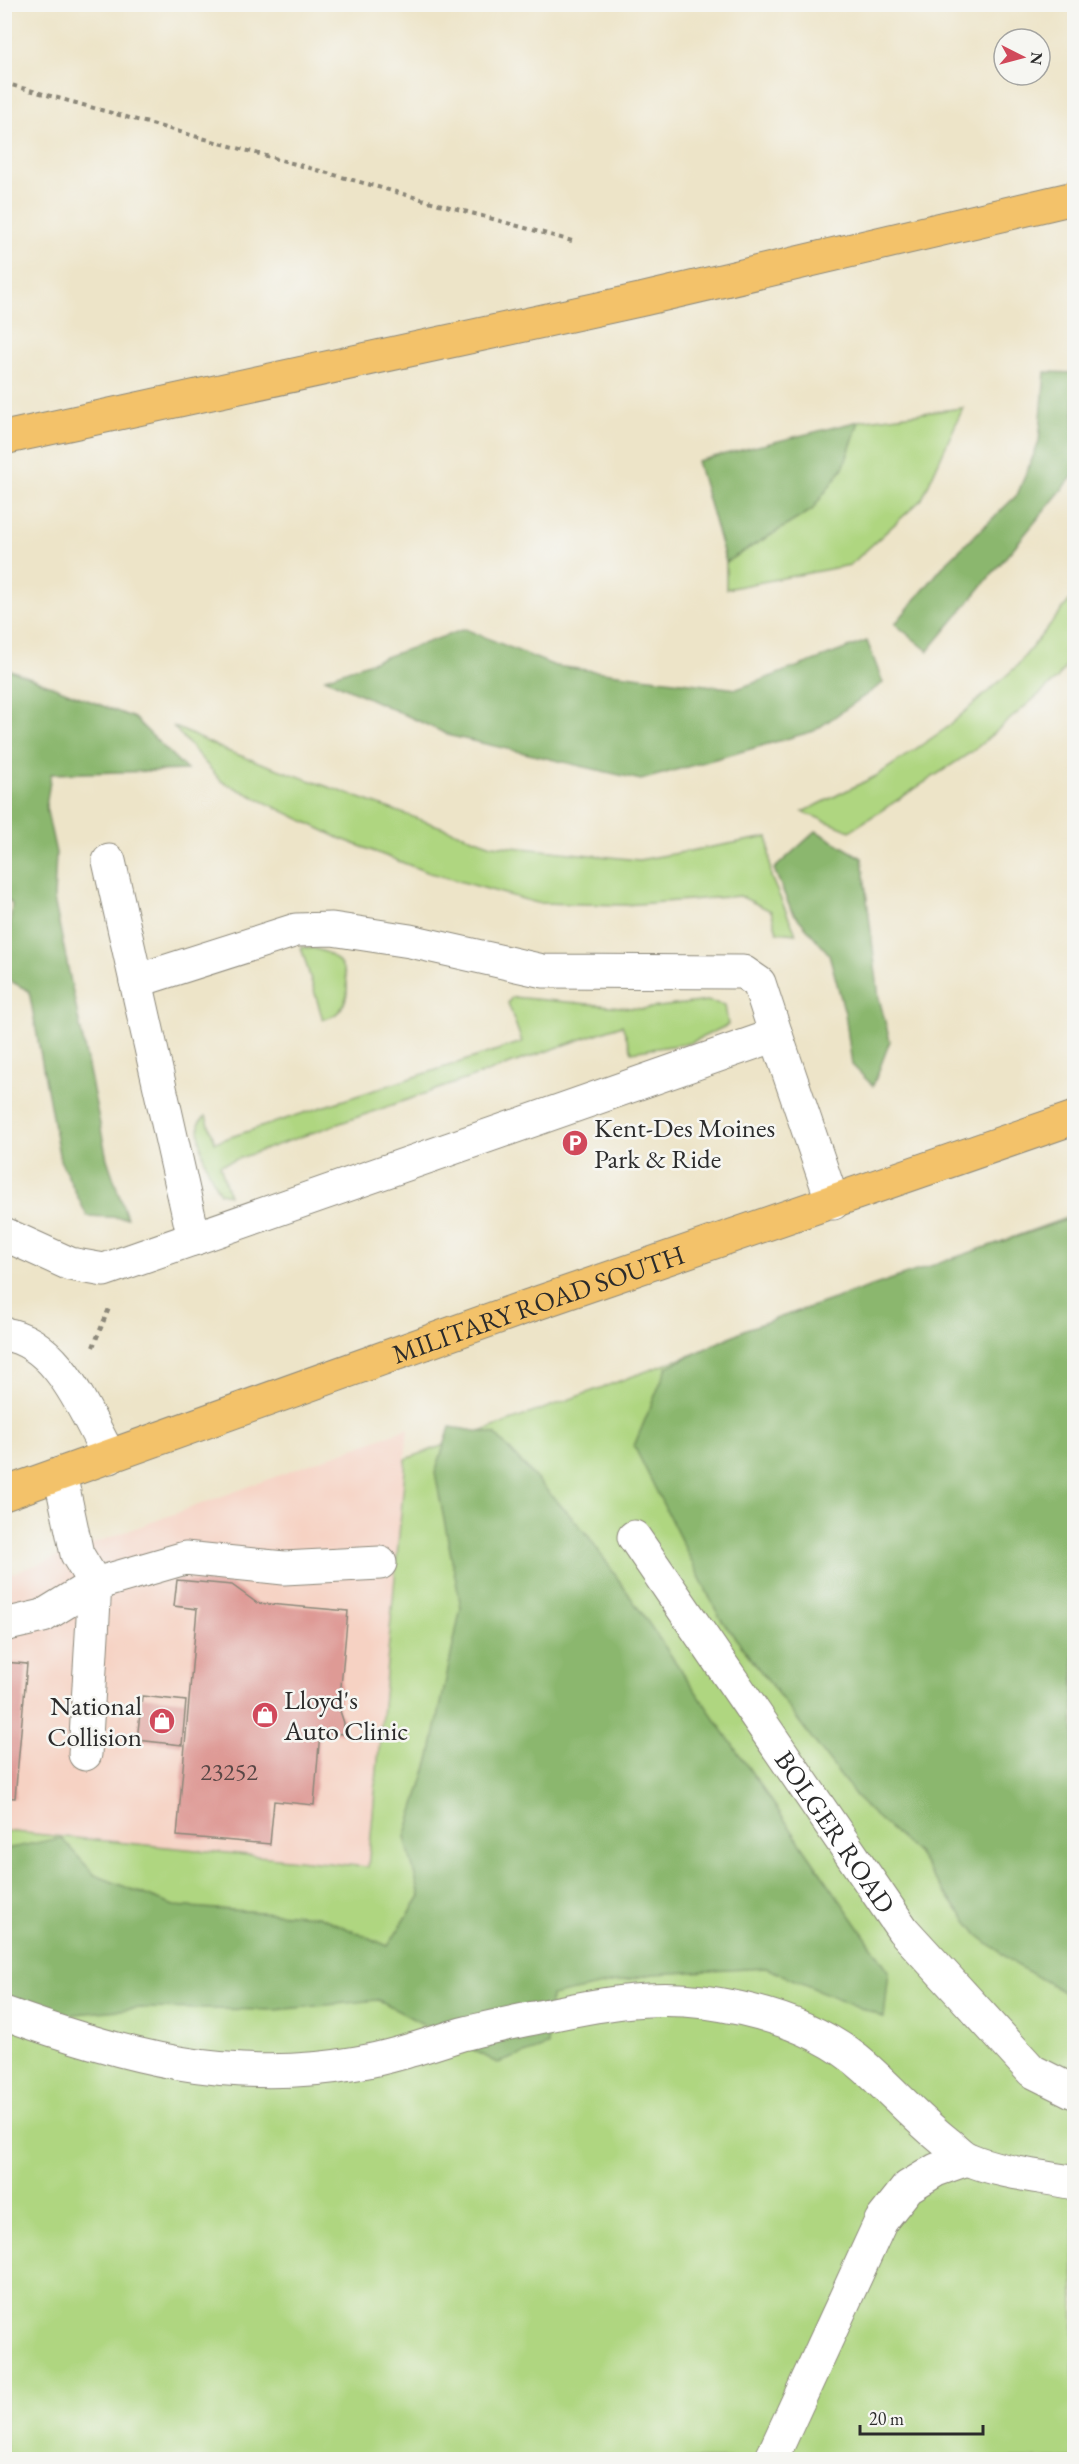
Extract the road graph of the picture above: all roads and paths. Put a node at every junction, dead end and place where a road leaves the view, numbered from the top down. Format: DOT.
graph roads {
  1 [pos="4,83"];
  2 [pos="1074,198"];
  3 [pos="572,241"];
  4 [pos="4,438"];
  5 [pos="109,861"];
  6 [pos="136,981"];
  7 [pos="776,1035"];
  8 [pos="1074,1118"];
  9 [pos="833,1203"];
  10 [pos="4,1234"];
  11 [pos="194,1239"];
  12 [pos="111,1302"];
  13 [pos="4,1334"];
  14 [pos="93,1347"];
  15 [pos="110,1457"];
  16 [pos="60,1474"];
  17 [pos="4,1494"];
  18 [pos="634,1537"];
  19 [pos="380,1563"];
  20 [pos="95,1584"];
  21 [pos="4,1625"];
  22 [pos="85,1754"];
  23 [pos="4,2013"];
  24 [pos="1074,2092"];
  25 [pos="967,2159"];
  26 [pos="1074,2183"];
  27 [pos="771,2460"];
  1 -- 3 [label="path"];
  2 -- 4 [label="main road"];
  5 -- 6 [label="lane"];
  6 -- 7 [label="lane"];
  6 -- 11 [label="lane"];
  7 -- 9 [label="lane"];
  7 -- 11 [label="lane"];
  8 -- 9 [label="main road, MILITARY ROAD SOUTH"];
  9 -- 15 [label="main road, MILITARY ROAD SOUTH"];
  10 -- 11 [label="lane"];
  12 -- 14 [label="path"];
  13 -- 15 [label="lane"];
  15 -- 16 [label="main road, MILITARY ROAD SOUTH"];
  16 -- 17 [label="main road, MILITARY ROAD SOUTH"];
  16 -- 20 [label="lane"];
  18 -- 24 [label="lane, BOLGER ROAD"];
  19 -- 20 [label="lane"];
  20 -- 21 [label="lane"];
  20 -- 22 [label="lane"];
  23 -- 25 [label="lane"];
  25 -- 26 [label="lane"];
  25 -- 27 [label="lane"];
}
